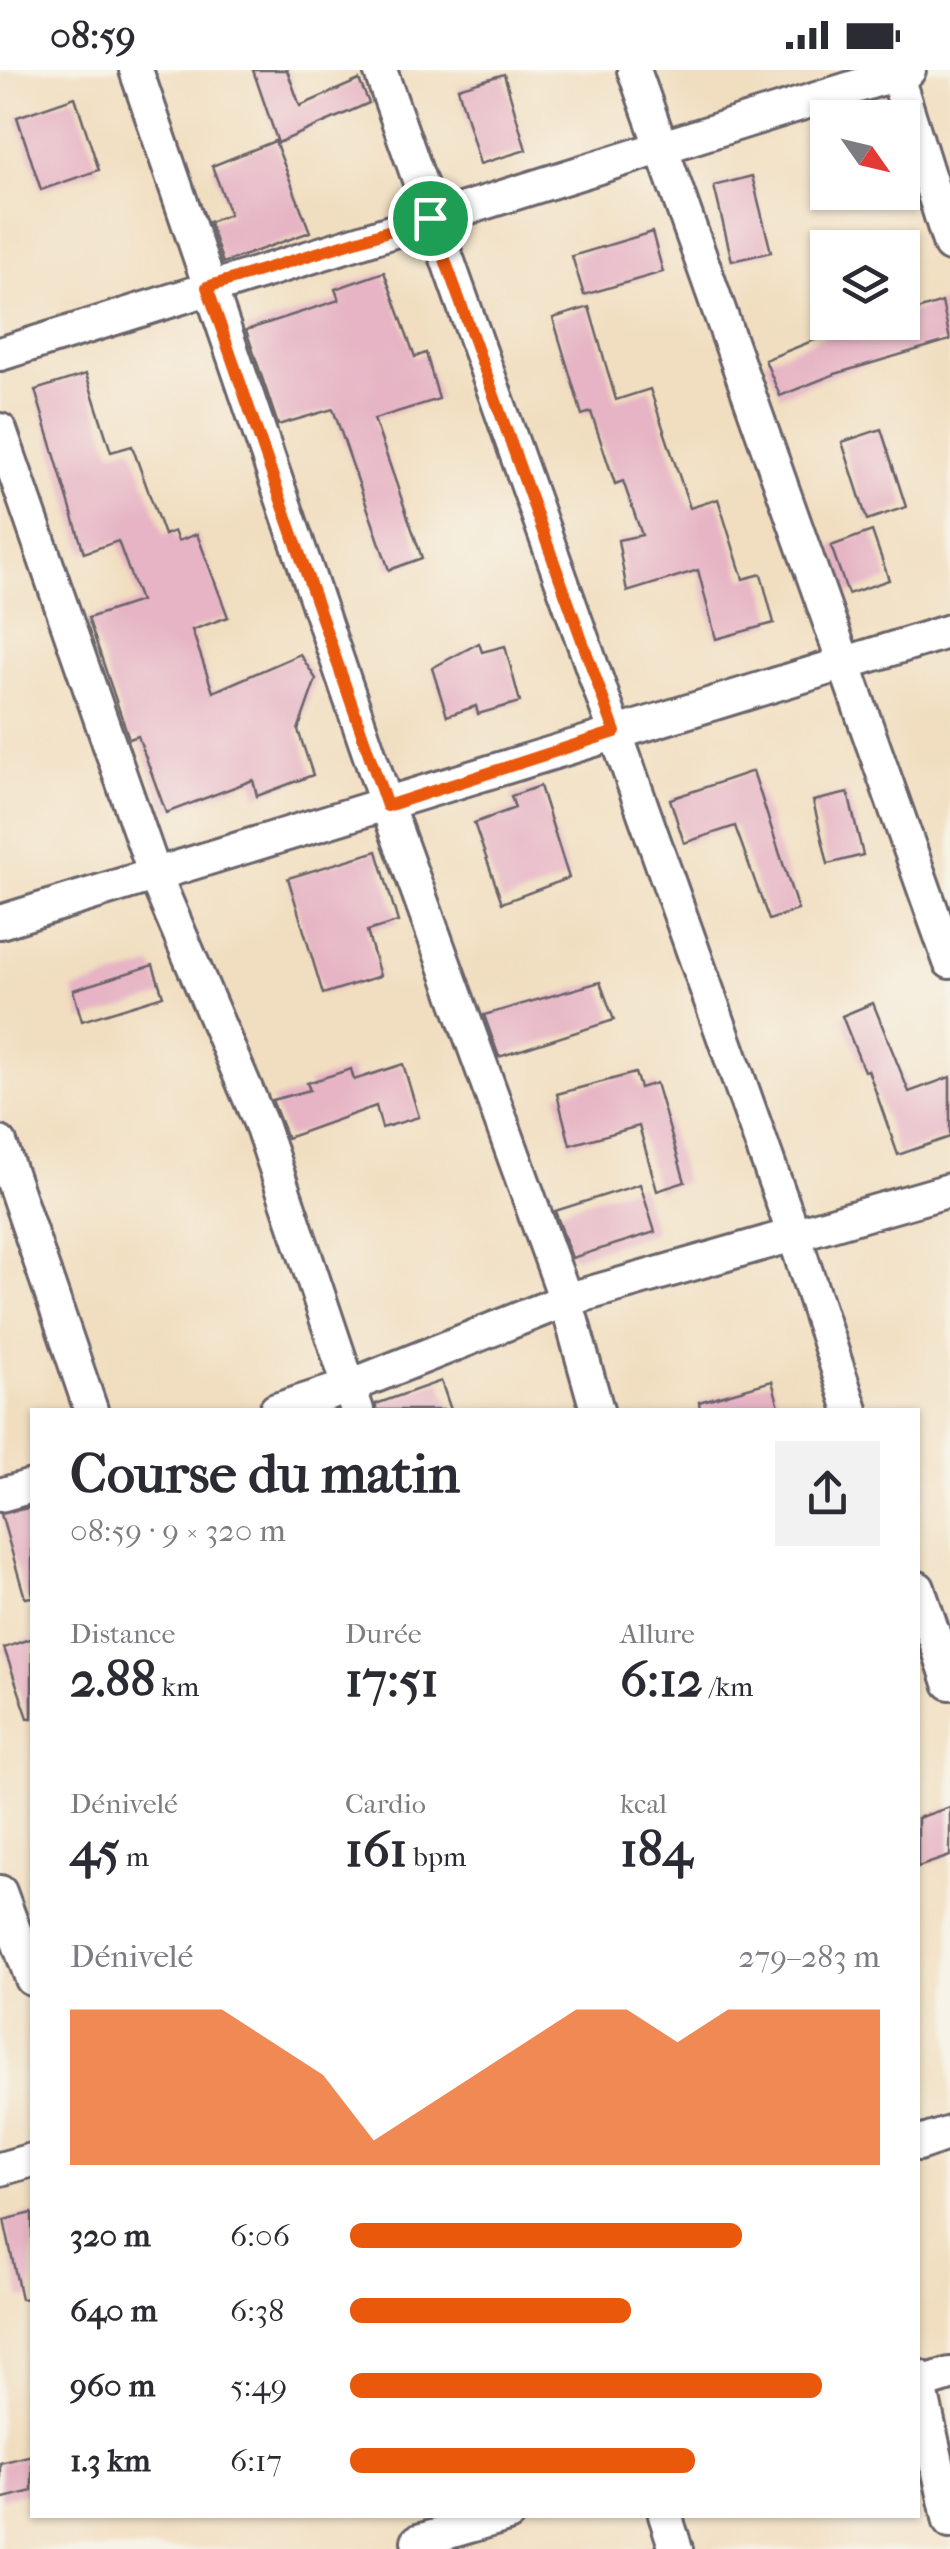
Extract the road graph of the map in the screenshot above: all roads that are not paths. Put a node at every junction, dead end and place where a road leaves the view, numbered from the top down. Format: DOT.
graph roads {
  1 [pos="136,70"];
  2 [pos="380,70"];
  3 [pos="634,70"];
  4 [pos="900,71"];
  5 [pos="662,148"];
  6 [pos="430,218"];
  7 [pos="950,245"];
  8 [pos="207,287"];
  9 [pos="0,354"];
  10 [pos="0,430"];
  11 [pos="950,631"];
  12 [pos="840,662"];
  13 [pos="615,732"];
  14 [pos="387,806"];
  15 [pos="156,878"];
  16 [pos="0,922"];
  17 [pos="950,962"];
  18 [pos="0,1143"];
  19 [pos="950,1190"];
  20 [pos="794,1235"];
  21 [pos="566,1300"];
  22 [pos="353,1398"];
  23 [pos="91,1408"];
  24 [pos="289,1408"];
  25 [pos="596,1408"];
  26 [pos="850,1408"];
  27 [pos="30,1487"];
  28 [pos="0,1495"];
  29 [pos="920,1594"];
  30 [pos="950,1683"];
  31 [pos="0,1892"];
  32 [pos="30,1974"];
  33 [pos="950,2134"];
  34 [pos="920,2143"];
  35 [pos="30,2161"];
  36 [pos="0,2169"];
  37 [pos="926,2379"];
  38 [pos="494,2518"];
  39 [pos="665,2518"];
  40 [pos="950,2522"];
  41 [pos="416,2535"];
  42 [pos="676,2549"];
  1 -- 8 [label="street"];
  2 -- 6 [label="street"];
  3 -- 5 [label="street"];
  4 -- 5 [label="street"];
  4 -- 7 [label="street"];
  5 -- 6 [label="street"];
  5 -- 12 [label="street"];
  6 -- 8 [label="street"];
  6 -- 13 [label="street"];
  8 -- 9 [label="street"];
  8 -- 14 [label="street"];
  10 -- 15 [label="street"];
  11 -- 12 [label="street"];
  12 -- 13 [label="street"];
  12 -- 17 [label="street"];
  13 -- 14 [label="street"];
  13 -- 20 [label="street"];
  14 -- 15 [label="street"];
  14 -- 21 [label="street"];
  15 -- 16 [label="street"];
  15 -- 22 [label="street"];
  18 -- 23 [label="street"];
  19 -- 20 [label="street"];
  20 -- 21 [label="street"];
  20 -- 26 [label="street"];
  21 -- 22 [label="street"];
  21 -- 25 [label="street"];
  22 -- 24 [label="street"];
  27 -- 28 [label="street"];
  29 -- 30 [label="street"];
  31 -- 32 [label="street"];
  33 -- 34 [label="street"];
  35 -- 36 [label="street"];
  37 -- 40 [label="street"];
  38 -- 41 [label="street"];
  39 -- 42 [label="street"];
}
